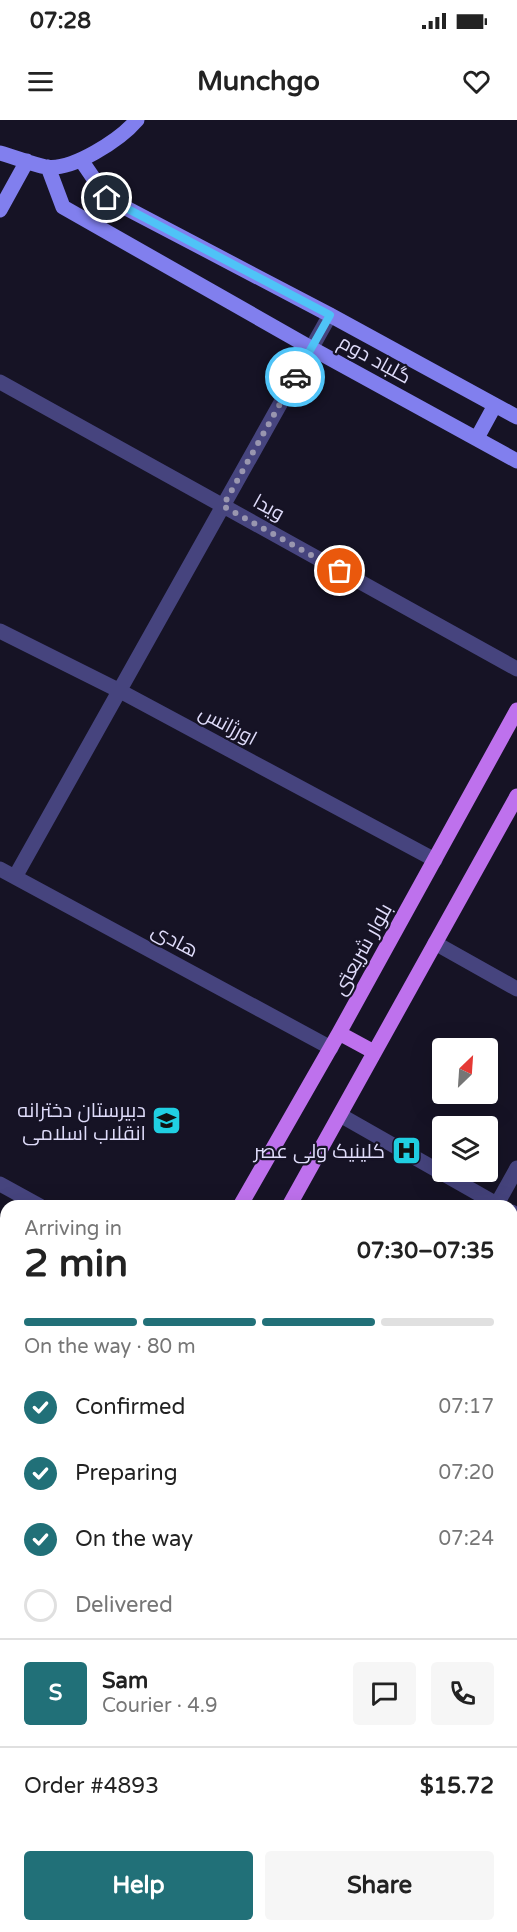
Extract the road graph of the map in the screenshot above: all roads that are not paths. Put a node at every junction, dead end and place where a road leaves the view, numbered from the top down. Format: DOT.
graph roads {
  1 [pos="136,120"];
  2 [pos="0,153"];
  3 [pos="81,160"];
  4 [pos="27,161"];
  5 [pos="48,167"];
  6 [pos="0,210"];
  7 [pos="330,315"];
  8 [pos="311,348"];
  9 [pos="0,382"];
  10 [pos="495,405"];
  11 [pos="517,417"];
  12 [pos="477,438"];
  13 [pos="517,461"];
  14 [pos="223,506"];
  15 [pos="0,631"];
  16 [pos="517,669"];
  17 [pos="120,691"];
  18 [pos="517,710"];
  19 [pos="517,796"];
  20 [pos="435,860"];
  21 [pos="0,869"];
  22 [pos="15,877"];
  23 [pos="435,943"];
  24 [pos="517,989"];
  25 [pos="339,1033"];
  26 [pos="331,1048"];
  27 [pos="374,1052"];
  28 [pos="340,1115"];
  29 [pos="517,1168"];
  30 [pos="0,1184"];
  31 [pos="29,1200"];
  32 [pos="243,1200"];
  33 [pos="292,1200"];
  34 [pos="490,1200"];
  35 [pos="501,1200"];
  1 -- 3 [label="main road"];
  2 -- 4 [label="main road"];
  3 -- 5 [label="main road"];
  3 -- 7 [label="main road, گلباد دوم"];
  4 -- 5 [label="main road"];
  4 -- 6 [label="main road"];
  5 -- 8 [label="main road, گلباد دوم"];
  7 -- 8 [label="street"];
  7 -- 10 [label="main road, گلباد دوم"];
  8 -- 12 [label="main road, گلباد دوم"];
  8 -- 14 [label="street"];
  9 -- 14 [label="street, ویدا"];
  10 -- 11 [label="main road, گلباد دوم"];
  10 -- 12 [label="main road"];
  12 -- 13 [label="main road, گلباد دوم"];
  14 -- 16 [label="street, ویدا"];
  14 -- 17 [label="street"];
  15 -- 17 [label="street, اورژانس"];
  17 -- 20 [label="street, اورژانس"];
  17 -- 22 [label="street"];
  18 -- 20 [label="main road, بلوار شریعتى"];
  19 -- 23 [label="main road"];
  20 -- 25 [label="main road, بلوار شریعتى"];
  21 -- 22 [label="street, هادی"];
  22 -- 26 [label="street, هادی"];
  23 -- 24 [label="street"];
  23 -- 27 [label="main road"];
  25 -- 26 [label="main road, بلوار شریعتى"];
  25 -- 27 [label="main road"];
  26 -- 32 [label="main road, بلوار شریعتى"];
  27 -- 28 [label="main road"];
  28 -- 33 [label="main road"];
  28 -- 34 [label="street"];
  29 -- 35 [label="street"];
  30 -- 31 [label="street"];
}
